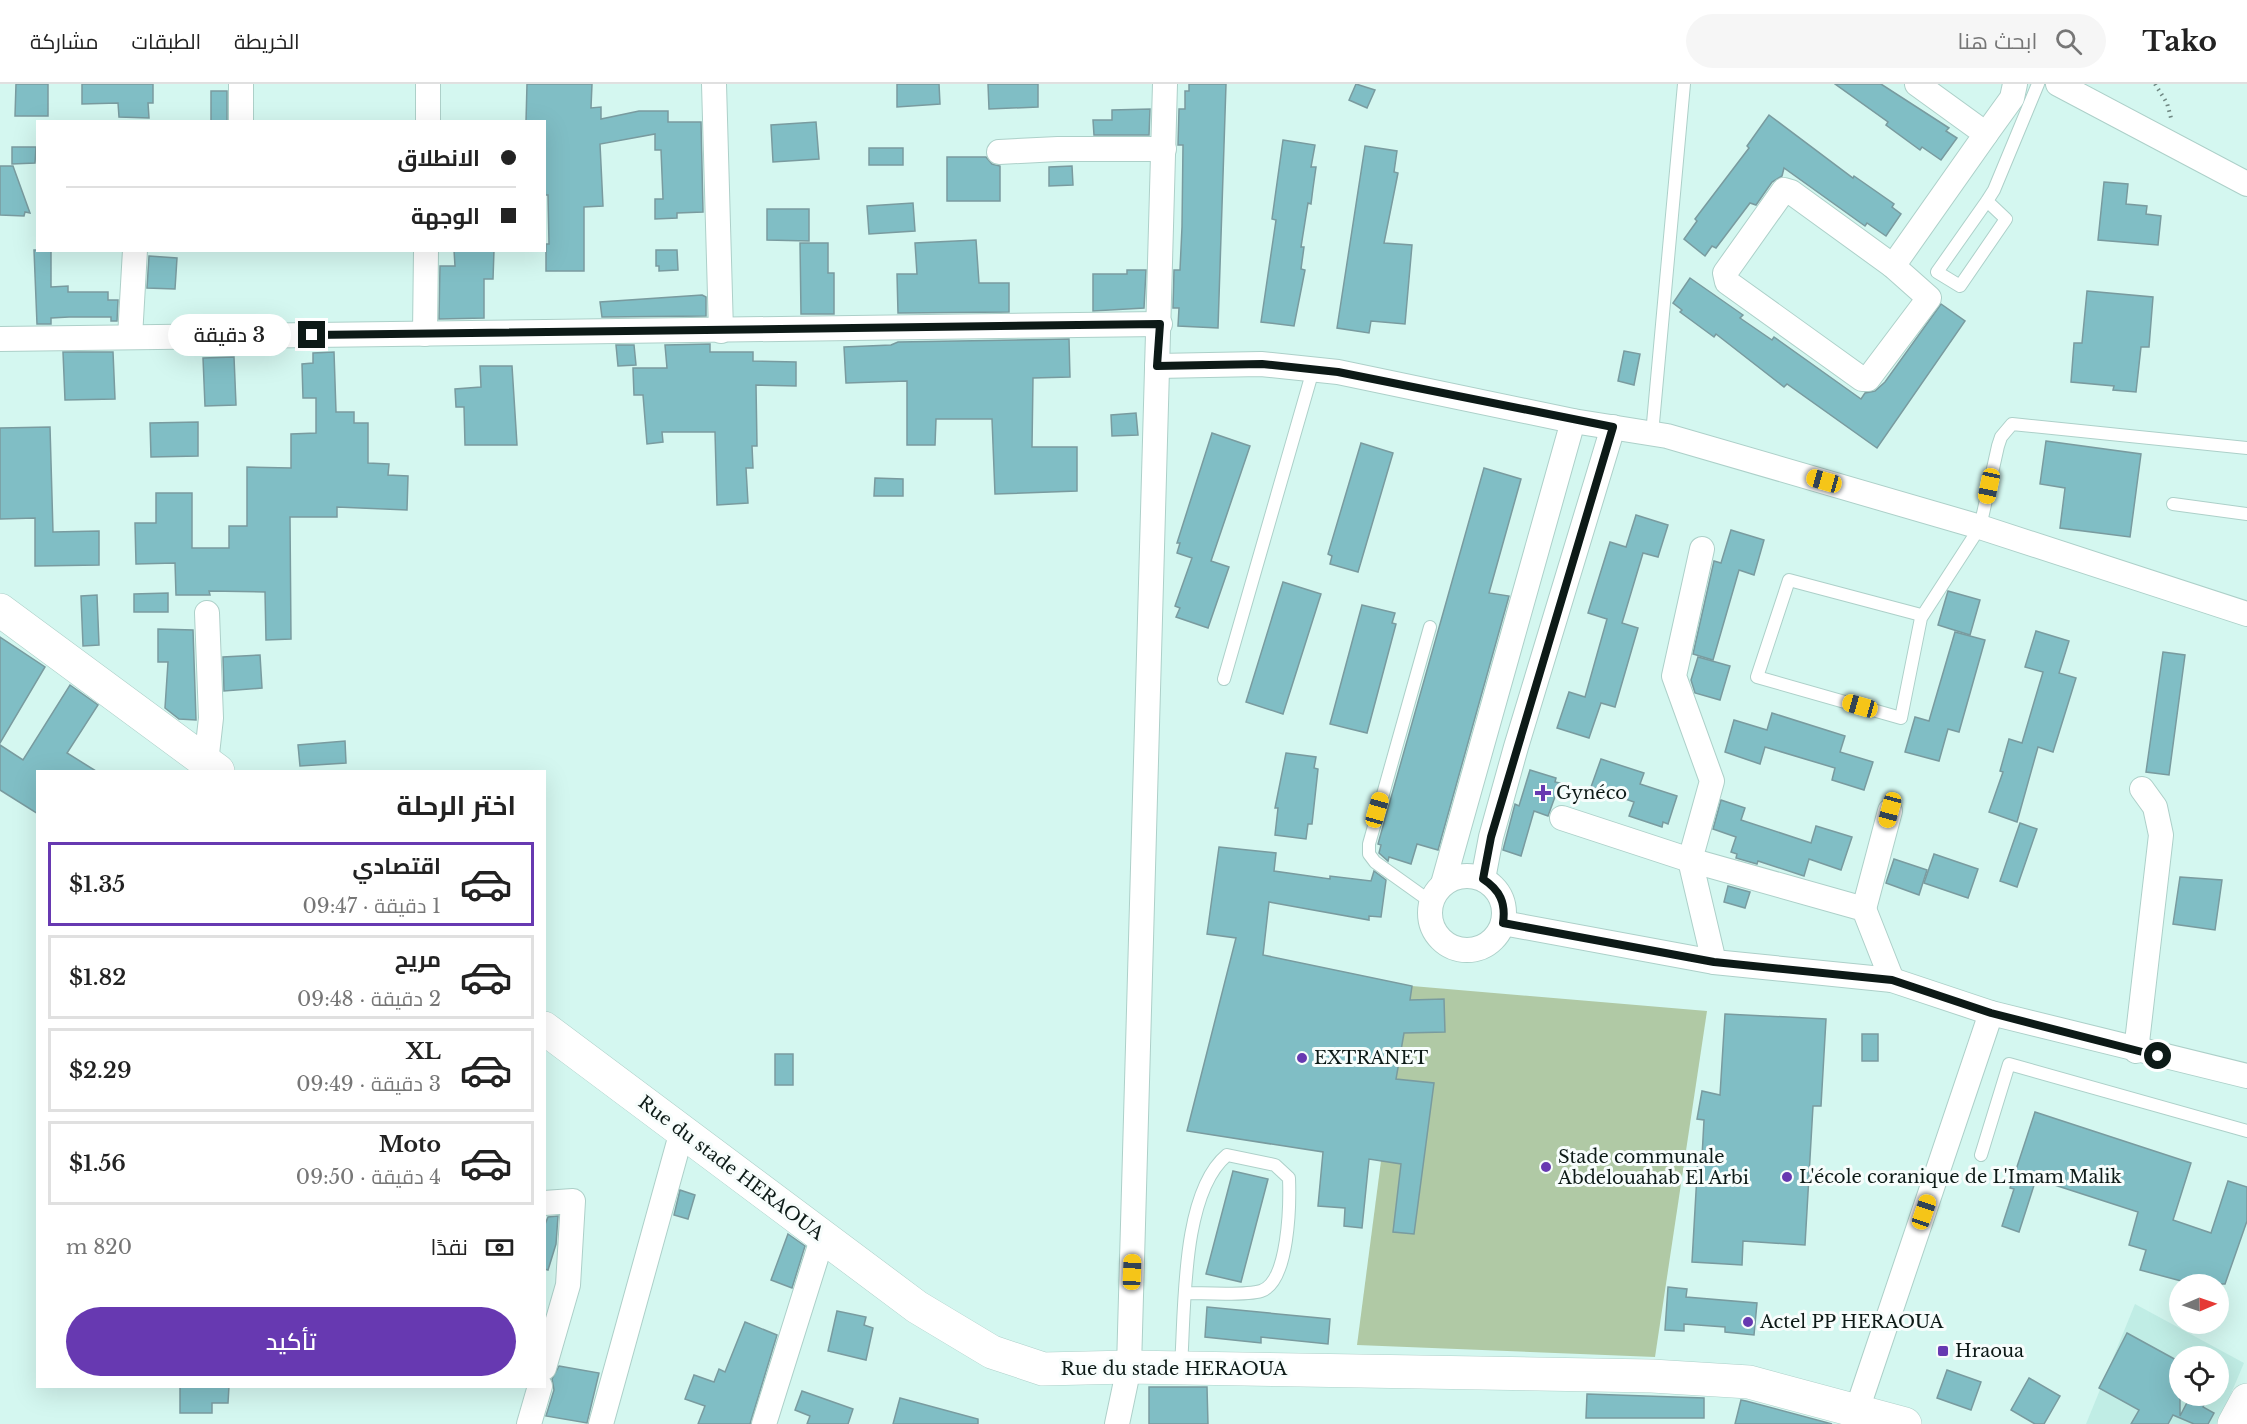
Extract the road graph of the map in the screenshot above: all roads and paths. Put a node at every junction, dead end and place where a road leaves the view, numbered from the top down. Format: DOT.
graph roads {
  1 [pos="241,84"];
  2 [pos="428,84"];
  3 [pos="714,84"];
  4 [pos="1165,84"];
  5 [pos="1684,84"];
  6 [pos="1917,84"];
  7 [pos="2015,84"];
  8 [pos="2038,84"];
  9 [pos="2058,84"];
  10 [pos="2155,84"];
  11 [pos="241,120"];
  12 [pos="428,120"];
  13 [pos="1986,134"];
  14 [pos="2177,147"];
  15 [pos="1164,149"];
  16 [pos="999,152"];
  17 [pos="2247,184"];
  18 [pos="1987,201"];
  19 [pos="135,252"];
  20 [pos="426,252"];
  21 [pos="1893,266"];
  22 [pos="1160,324"];
  23 [pos="721,331"];
  24 [pos="425,334"];
  25 [pos="130,337"];
  26 [pos="0,339"];
  27 [pos="1157,366"];
  28 [pos="1313,370"];
  29 [pos="1573,421"];
  30 [pos="1613,427"];
  31 [pos="1652,434"];
  32 [pos="2247,448"];
  33 [pos="2173,504"];
  34 [pos="2247,514"];
  35 [pos="1980,527"];
  36 [pos="1702,549"];
  37 [pos="0,610"];
  38 [pos="207,614"];
  39 [pos="2247,614"];
  40 [pos="1921,615"];
  41 [pos="1430,627"];
  42 [pos="1224,679"];
  43 [pos="212,767"];
  44 [pos="2142,789"];
  45 [pos="1890,810"];
  46 [pos="1562,818"];
  47 [pos="1690,860"];
  48 [pos="1483,879"];
  49 [pos="1437,893"];
  50 [pos="1864,909"];
  51 [pos="1503,923"];
  52 [pos="1714,962"];
  53 [pos="1892,980"];
  54 [pos="1991,1013"];
  55 [pos="546,1029"];
  56 [pos="2136,1051"];
  57 [pos="2247,1077"];
  58 [pos="682,1131"];
  59 [pos="2247,1131"];
  60 [pos="1980,1155"];
  61 [pos="546,1203"];
  62 [pos="823,1236"];
  63 [pos="1186,1293"];
  64 [pos="546,1361"];
  65 [pos="1129,1367"];
  66 [pos="1180,1368"];
  67 [pos="539,1388"];
  68 [pos="2247,1400"];
  69 [pos="1838,1412"];
  70 [pos="529,1424"];
  71 [pos="601,1424"];
  72 [pos="764,1424"];
  73 [pos="1117,1424"];
  74 [pos="1905,1424"];
  75 [pos="2234,1424"];
  1 -- 11 [label="street"];
  2 -- 12 [label="street"];
  3 -- 23 [label="street"];
  4 -- 15 [label="street"];
  5 -- 31 [label="lane"];
  6 -- 13 [label="street"];
  7 -- 13 [label="street"];
  8 -- 18 [label="lane"];
  9 -- 14 [label="street"];
  10 -- 14 [label="path"];
  13 -- 21 [label="street"];
  14 -- 17 [label="street"];
  15 -- 16 [label="street"];
  15 -- 22 [label="street"];
  18 -- 18 [label="lane"];
  19 -- 25 [label="street"];
  20 -- 24 [label="street"];
  21 -- 21 [label="street"];
  22 -- 23 [label="street"];
  22 -- 27 [label="street"];
  23 -- 24 [label="street"];
  24 -- 25 [label="street"];
  25 -- 26 [label="street"];
  27 -- 28 [label="street"];
  27 -- 65 [label="street"];
  28 -- 29 [label="street"];
  28 -- 42 [label="lane"];
  29 -- 30 [label="street"];
  29 -- 49 [label="street"];
  30 -- 31 [label="street"];
  30 -- 48 [label="street"];
  31 -- 35 [label="street"];
  32 -- 35 [label="lane"];
  33 -- 34 [label="lane"];
  35 -- 39 [label="street"];
  35 -- 40 [label="lane"];
  36 -- 47 [label="street"];
  37 -- 43 [label="street"];
  38 -- 43 [label="street"];
  41 -- 49 [label="lane"];
  44 -- 56 [label="street"];
  45 -- 50 [label="street"];
  46 -- 47 [label="street"];
  47 -- 50 [label="street"];
  47 -- 52 [label="street"];
  48 -- 49 [label="street"];
  48 -- 51 [label="street"];
  49 -- 51 [label="street"];
  50 -- 53 [label="street"];
  51 -- 52 [label="street"];
  52 -- 53 [label="street"];
  53 -- 54 [label="street"];
  54 -- 56 [label="street"];
  54 -- 69 [label="street"];
  55 -- 58 [label="street, Rue du stade HERAOUA"];
  56 -- 57 [label="street"];
  58 -- 62 [label="street, Rue du stade HERAOUA"];
  58 -- 71 [label="street"];
  59 -- 60 [label="lane"];
  61 -- 64 [label="street"];
  62 -- 65 [label="street, Rue du stade HERAOUA"];
  62 -- 72 [label="street"];
  63 -- 63 [label="lane"];
  63 -- 66 [label="lane"];
  65 -- 66 [label="street, Rue du stade HERAOUA"];
  65 -- 73 [label="street"];
  66 -- 69 [label="street, Rue du stade HERAOUA"];
  67 -- 70 [label="street"];
  68 -- 75 [label="street"];
  69 -- 74 [label="street, Rue du stade HERAOUA"];
}
